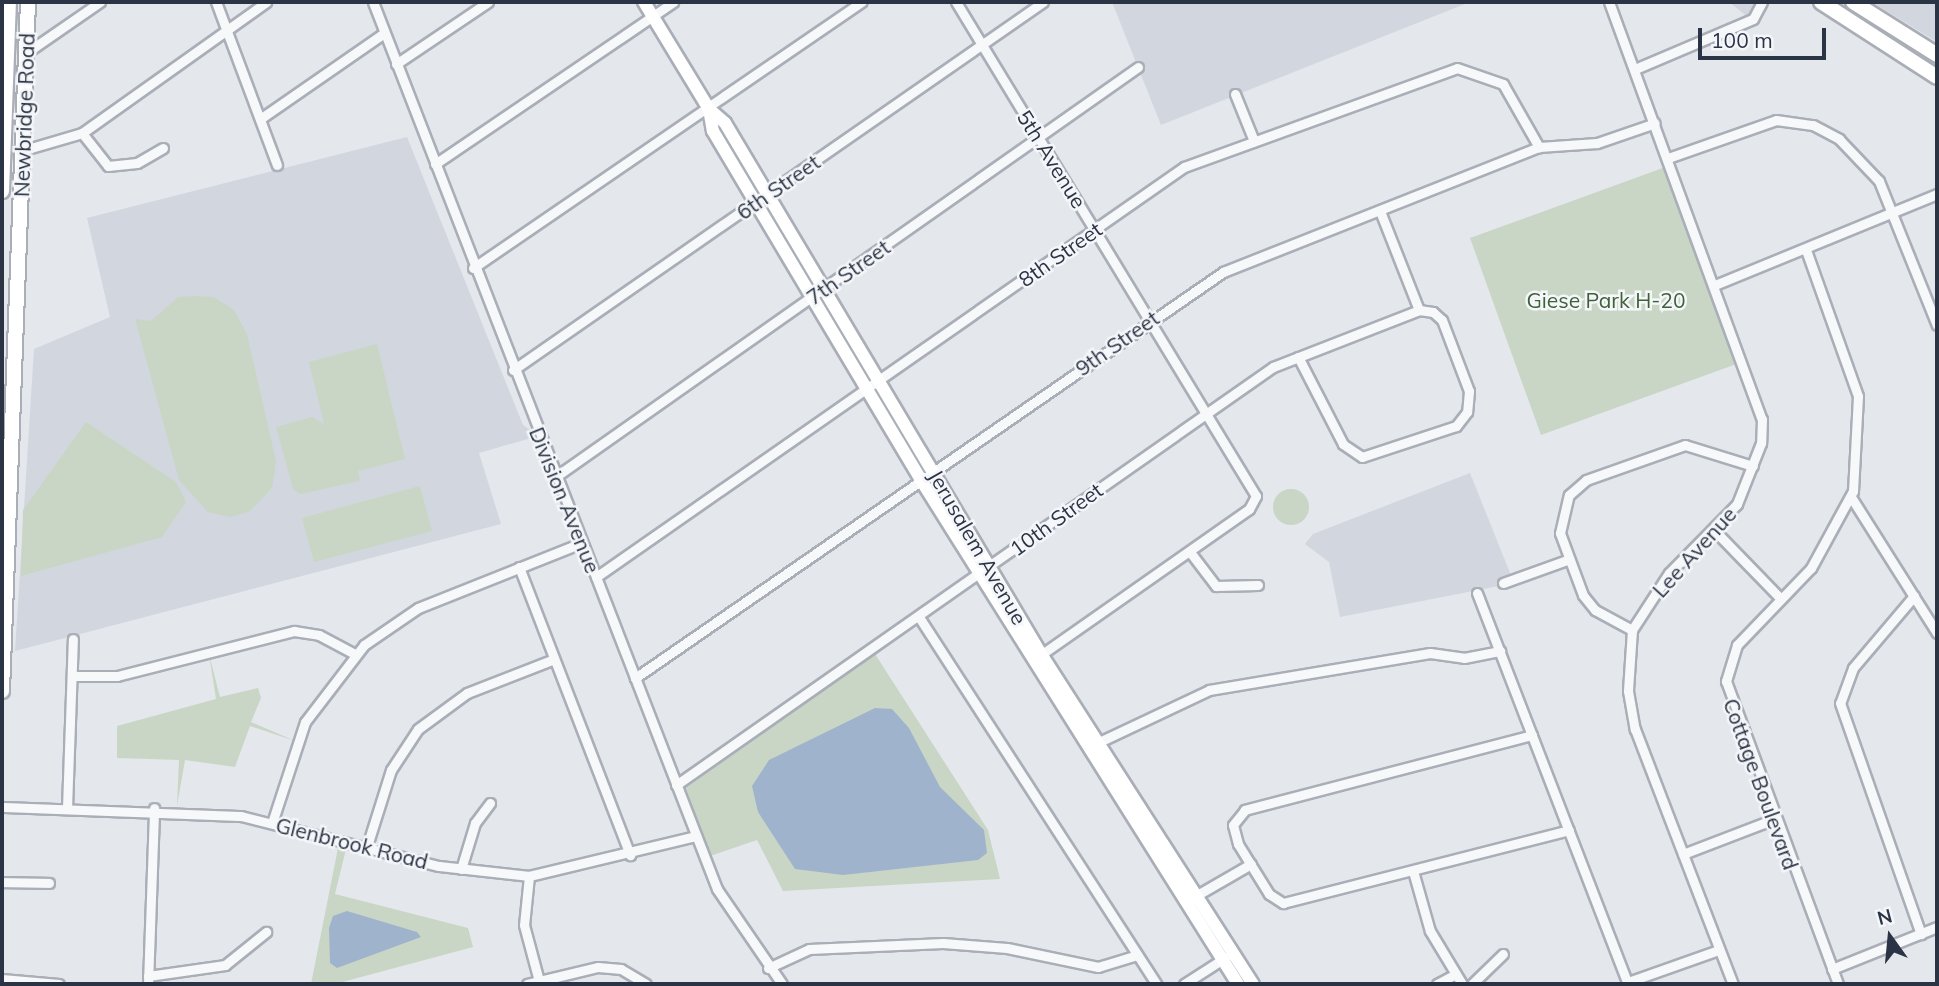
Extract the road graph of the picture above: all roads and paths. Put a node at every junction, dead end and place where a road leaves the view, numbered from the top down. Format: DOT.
graph roads {
  1 [pos="9,2"];
  2 [pos="29,2"];
  3 [pos="100,2"];
  4 [pos="216,2"];
  5 [pos="266,2"];
  6 [pos="373,2"];
  7 [pos="488,2"];
  8 [pos="644,2"];
  9 [pos="673,2"];
  10 [pos="862,2"];
  11 [pos="956,2"];
  12 [pos="1043,2"];
  13 [pos="1609,2"];
  14 [pos="1762,2"];
  15 [pos="1821,2"];
  16 [pos="1853,2"];
  17 [pos="652,16"];
  18 [pos="226,30"];
  19 [pos="384,33"];
  20 [pos="983,45"];
  21 [pos="26,53"];
  22 [pos="1937,55"];
  23 [pos="396,64"];
  24 [pos="1138,67"];
  25 [pos="1634,69"];
  26 [pos="4,75"];
  27 [pos="1937,77"];
  28 [pos="1236,94"];
  29 [pos="709,109"];
  30 [pos="260,119"];
  31 [pos="1654,123"];
  32 [pos="82,133"];
  33 [pos="1039,137"];
  34 [pos="1254,141"];
  35 [pos="1539,147"];
  36 [pos="163,148"];
  37 [pos="24,150"];
  38 [pos="1668,158"];
  39 [pos="435,164"];
  40 [pos="277,165"];
  41 [pos="2,191"];
  42 [pos="1937,194"];
  43 [pos="762,198"];
  44 [pos="1380,211"];
  45 [pos="1893,213"];
  46 [pos="1096,229"];
  47 [pos="1806,250"];
  48 [pos="473,268"];
  49 [pos="1715,285"];
  50 [pos="819,292"];
  51 [pos="1933,300"];
  52 [pos="1419,310"];
  53 [pos="1151,319"];
  54 [pos="1937,325"];
  55 [pos="8,330"];
  56 [pos="1298,357"];
  57 [pos="513,370"];
  58 [pos="873,384"];
  59 [pos="1207,412"];
  60 [pos="1753,466"];
  61 [pos="933,471"];
  62 [pos="6,473"];
  63 [pos="558,475"];
  64 [pos="921,480"];
  65 [pos="1851,496"];
  66 [pos="1714,530"];
  67 [pos="581,543"];
  68 [pos="1190,552"];
  69 [pos="1567,560"];
  70 [pos="519,567"];
  71 [pos="984,571"];
  72 [pos="596,577"];
  73 [pos="1503,583"];
  74 [pos="1258,585"];
  75 [pos="1477,593"];
  76 [pos="1914,596"];
  77 [pos="1781,599"];
  78 [pos="919,617"];
  79 [pos="1632,630"];
  80 [pos="1937,633"];
  81 [pos="74,639"];
  82 [pos="1500,650"];
  83 [pos="355,654"];
  84 [pos="1036,658"];
  85 [pos="554,659"];
  86 [pos="72,676"];
  87 [pos="635,678"];
  88 [pos="2,691"];
  89 [pos="1532,735"];
  90 [pos="1092,745"];
  91 [pos="676,785"];
  92 [pos="489,803"];
  93 [pos="2,807"];
  94 [pos="67,808"];
  95 [pos="154,808"];
  96 [pos="1774,819"];
  97 [pos="272,823"];
  98 [pos="1569,830"];
  99 [pos="696,836"];
  100 [pos="367,846"];
  101 [pos="1683,854"];
  102 [pos="630,855"];
  103 [pos="1251,864"];
  104 [pos="461,869"];
  105 [pos="1413,871"];
  106 [pos="529,876"];
  107 [pos="2,882"];
  108 [pos="49,883"];
  109 [pos="1191,899"];
  110 [pos="1937,927"];
  111 [pos="266,932"];
  112 [pos="1921,934"];
  113 [pos="1719,950"];
  114 [pos="1503,954"];
  115 [pos="1137,955"];
  116 [pos="1228,956"];
  117 [pos="768,968"];
  118 [pos="1832,969"];
  119 [pos="1455,974"];
  120 [pos="2,979"];
  121 [pos="148,980"];
  122 [pos="539,981"];
  123 [pos="1628,983"];
  124 [pos="59,984"];
  125 [pos="527,984"];
  126 [pos="646,984"];
  127 [pos="782,984"];
  128 [pos="1156,984"];
  129 [pos="1184,984"];
  130 [pos="1238,984"];
  131 [pos="1253,984"];
  132 [pos="1437,984"];
  133 [pos="1462,984"];
  134 [pos="1472,984"];
  135 [pos="1733,984"];
  136 [pos="1838,984"];
  1 -- 26 [label="main road, Newbridge Road"];
  2 -- 21 [label="main road, Newbridge Road"];
  3 -- 21 [label="street"];
  4 -- 18 [label="street"];
  5 -- 18 [label="street"];
  6 -- 19 [label="street, Division Avenue"];
  7 -- 23 [label="street"];
  8 -- 17 [label="main road, Jerusalem Avenue"];
  9 -- 17 [label="street"];
  10 -- 29 [label="street"];
  11 -- 20 [label="street, 5th Avenue"];
  12 -- 20 [label="street, 6th Street"];
  13 -- 25 [label="street, Lee Avenue"];
  14 -- 25 [label="street"];
  15 -- 27 [label="main road"];
  16 -- 22 [label="main road"];
  17 -- 29 [label="main road, Jerusalem Avenue"];
  17 -- 39 [label="street"];
  18 -- 30 [label="street"];
  18 -- 32 [label="street"];
  19 -- 23 [label="street, Division Avenue"];
  19 -- 30 [label="street"];
  20 -- 33 [label="street, 5th Avenue"];
  20 -- 43 [label="street, 6th Street"];
  21 -- 37 [label="main road, Newbridge Road"];
  23 -- 39 [label="street, Division Avenue"];
  24 -- 33 [label="street, 7th Street"];
  25 -- 31 [label="street, Lee Avenue"];
  26 -- 41 [label="main road, Newbridge Road"];
  28 -- 34 [label="street"];
  29 -- 43 [label="main road, Jerusalem Avenue"];
  29 -- 48 [label="street"];
  30 -- 40 [label="street"];
  31 -- 35 [label="street, 9th Street"];
  31 -- 38 [label="street, Lee Avenue"];
  32 -- 36 [label="street"];
  32 -- 37 [label="street"];
  33 -- 46 [label="street, 5th Avenue"];
  33 -- 50 [label="street, 7th Street"];
  34 -- 35 [label="street, 8th Street"];
  34 -- 46 [label="street, 8th Street"];
  35 -- 44 [label="street, 9th Street"];
  37 -- 55 [label="main road, Newbridge Road"];
  38 -- 45 [label="street"];
  38 -- 49 [label="street, Lee Avenue"];
  39 -- 48 [label="street, Division Avenue"];
  42 -- 45 [label="street"];
  43 -- 50 [label="main road, Jerusalem Avenue"];
  43 -- 57 [label="street, 6th Street"];
  44 -- 52 [label="street"];
  44 -- 53 [label="street, 9th Street"];
  45 -- 47 [label="street"];
  45 -- 51 [label="street"];
  46 -- 53 [label="street, 5th Avenue"];
  46 -- 58 [label="street, 8th Street"];
  47 -- 49 [label="street"];
  47 -- 65 [label="street, Cottage Boulevard"];
  48 -- 57 [label="street, Division Avenue"];
  49 -- 60 [label="street, Lee Avenue"];
  50 -- 58 [label="main road, Jerusalem Avenue"];
  50 -- 63 [label="street, 7th Street"];
  51 -- 54 [label="street"];
  52 -- 56 [label="street, 10th Street"];
  52 -- 56 [label="street"];
  53 -- 59 [label="street, 5th Avenue"];
  53 -- 61 [label="street, 9th Street"];
  55 -- 62 [label="main road, Newbridge Road"];
  56 -- 59 [label="street, 10th Street"];
  57 -- 63 [label="street, Division Avenue"];
  58 -- 61 [label="main road, Jerusalem Avenue"];
  58 -- 64 [label="main road, Jerusalem Avenue"];
  58 -- 72 [label="street, 8th Street"];
  59 -- 68 [label="street, 5th Avenue"];
  59 -- 71 [label="street, 10th Street"];
  60 -- 66 [label="street, Lee Avenue"];
  60 -- 69 [label="street"];
  61 -- 64 [label="street, 9th Street"];
  61 -- 71 [label="main road, Jerusalem Avenue"];
  62 -- 88 [label="main road, Newbridge Road"];
  63 -- 67 [label="street, Division Avenue"];
  64 -- 71 [label="main road, Jerusalem Avenue"];
  64 -- 87 [label="street, 9th Street"];
  65 -- 76 [label="street"];
  65 -- 77 [label="street, Cottage Boulevard"];
  66 -- 77 [label="street"];
  66 -- 79 [label="street, Lee Avenue"];
  67 -- 70 [label="street"];
  67 -- 72 [label="street, Division Avenue"];
  68 -- 74 [label="street"];
  68 -- 84 [label="street"];
  69 -- 73 [label="street"];
  69 -- 79 [label="street"];
  70 -- 83 [label="street"];
  70 -- 85 [label="street"];
  71 -- 78 [label="street, 10th Street"];
  71 -- 84 [label="main road, Jerusalem Avenue"];
  72 -- 87 [label="street, Division Avenue"];
  75 -- 82 [label="street"];
  76 -- 80 [label="street"];
  76 -- 112 [label="street"];
  77 -- 96 [label="street, Cottage Boulevard"];
  78 -- 91 [label="street, 10th Street"];
  78 -- 115 [label="street"];
  79 -- 101 [label="street"];
  81 -- 86 [label="street"];
  82 -- 89 [label="street"];
  82 -- 90 [label="street"];
  83 -- 86 [label="street"];
  83 -- 97 [label="street"];
  84 -- 90 [label="main road, Jerusalem Avenue"];
  85 -- 100 [label="street"];
  85 -- 102 [label="street"];
  86 -- 94 [label="street"];
  87 -- 91 [label="street, Division Avenue"];
  89 -- 98 [label="street"];
  89 -- 103 [label="street"];
  90 -- 109 [label="main road, Jerusalem Avenue"];
  91 -- 99 [label="street, Division Avenue"];
  92 -- 104 [label="street"];
  93 -- 94 [label="street, Glenbrook Road"];
  94 -- 95 [label="street, Glenbrook Road"];
  95 -- 97 [label="street, Glenbrook Road"];
  95 -- 121 [label="street"];
  96 -- 101 [label="street"];
  96 -- 118 [label="street, Cottage Boulevard"];
  97 -- 100 [label="street, Glenbrook Road"];
  98 -- 105 [label="street"];
  98 -- 123 [label="street"];
  99 -- 102 [label="street, Glenbrook Road"];
  99 -- 117 [label="street, Division Avenue"];
  100 -- 104 [label="street, Glenbrook Road"];
  101 -- 113 [label="street"];
  102 -- 106 [label="street, Glenbrook Road"];
  103 -- 105 [label="street"];
  103 -- 109 [label="street"];
  104 -- 106 [label="street, Glenbrook Road"];
  105 -- 119 [label="street"];
  106 -- 122 [label="street"];
  107 -- 108 [label="street"];
  109 -- 116 [label="main road, Jerusalem Avenue"];
  110 -- 112 [label="street"];
  111 -- 121 [label="street"];
  112 -- 118 [label="street"];
  113 -- 123 [label="street"];
  113 -- 135 [label="street"];
  114 -- 134 [label="street"];
  115 -- 117 [label="street"];
  115 -- 128 [label="street"];
  116 -- 129 [label="street"];
  116 -- 130 [label="main road, Jerusalem Avenue"];
  116 -- 131 [label="main road, Jerusalem Avenue"];
  117 -- 127 [label="street, Division Avenue"];
  118 -- 136 [label="street, Cottage Boulevard"];
  119 -- 132 [label="street"];
  119 -- 133 [label="street"];
  120 -- 124 [label="street"];
  122 -- 125 [label="street"];
  122 -- 126 [label="street"];
}
